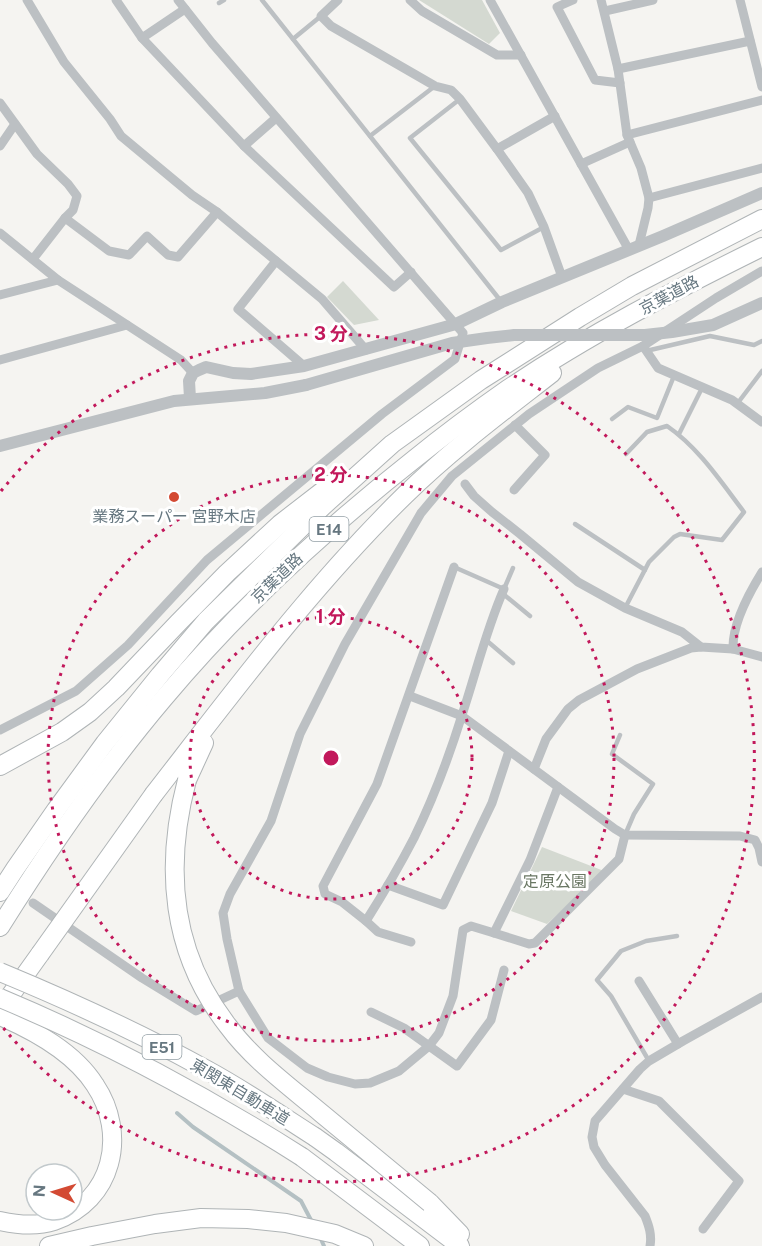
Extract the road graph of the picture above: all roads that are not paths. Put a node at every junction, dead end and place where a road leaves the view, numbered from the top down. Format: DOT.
graph roads {
  1 [pos="27,0"];
  2 [pos="116,0"];
  3 [pos="178,0"];
  4 [pos="262,0"];
  5 [pos="410,0"];
  6 [pos="490,0"];
  7 [pos="573,0"];
  8 [pos="601,0"];
  9 [pos="653,0"];
  10 [pos="740,0"];
  11 [pos="336,1"];
  12 [pos="185,9"];
  13 [pos="605,11"];
  14 [pos="321,16"];
  15 [pos="142,38"];
  16 [pos="293,39"];
  17 [pos="750,41"];
  18 [pos="521,56"];
  19 [pos="618,69"];
  20 [pos="620,83"];
  21 [pos="435,86"];
  22 [pos="762,87"];
  23 [pos="460,99"];
  24 [pos="762,100"];
  25 [pos="0,103"];
  26 [pos="555,116"];
  27 [pos="276,118"];
  28 [pos="15,124"];
  29 [pos="370,136"];
  30 [pos="629,138"];
  31 [pos="0,146"];
  32 [pos="244,146"];
  33 [pos="497,149"];
  34 [pos="581,164"];
  35 [pos="762,168"];
  36 [pos="762,193"];
  37 [pos="649,198"];
  38 [pos="217,212"];
  39 [pos="65,218"];
  40 [pos="762,219"];
  41 [pos="544,227"];
  42 [pos="0,233"];
  43 [pos="762,247"];
  44 [pos="634,248"];
  45 [pos="33,259"];
  46 [pos="276,261"];
  47 [pos="762,271"];
  48 [pos="411,272"];
  49 [pos="562,278"];
  50 [pos="58,280"];
  51 [pos="0,295"];
  52 [pos="502,302"];
  53 [pos="762,303"];
  54 [pos="644,308"];
  55 [pos="456,324"];
  56 [pos="127,325"];
  57 [pos="762,341"];
  58 [pos="645,348"];
  59 [pos="366,350"];
  60 [pos="0,360"];
  61 [pos="304,366"];
  62 [pos="193,373"];
  63 [pos="761,374"];
  64 [pos="674,376"];
  65 [pos="702,388"];
  66 [pos="190,398"];
  67 [pos="737,404"];
  68 [pos="612,419"];
  69 [pos="762,422"];
  70 [pos="515,425"];
  71 [pos="679,434"];
  72 [pos="392,444"];
  73 [pos="0,446"];
  74 [pos="626,454"];
  75 [pos="465,484"];
  76 [pos="514,490"];
  77 [pos="575,524"];
  78 [pos="454,567"];
  79 [pos="513,568"];
  80 [pos="645,570"];
  81 [pos="762,572"];
  82 [pos="503,591"];
  83 [pos="625,608"];
  84 [pos="530,616"];
  85 [pos="486,640"];
  86 [pos="701,647"];
  87 [pos="733,649"];
  88 [pos="762,657"];
  89 [pos="513,663"];
  90 [pos="256,664"];
  91 [pos="410,696"];
  92 [pos="90,712"];
  93 [pos="462,716"];
  94 [pos="0,730"];
  95 [pos="620,735"];
  96 [pos="509,751"];
  97 [pos="0,759"];
  98 [pos="0,766"];
  99 [pos="534,768"];
  100 [pos="558,787"];
  101 [pos="625,835"];
  102 [pos="762,862"];
  103 [pos="388,885"];
  104 [pos="0,892"];
  105 [pos="33,903"];
  106 [pos="366,921"];
  107 [pos="0,927"];
  108 [pos="494,933"];
  109 [pos="677,936"];
  110 [pos="411,942"];
  111 [pos="504,970"];
  112 [pos="0,972"];
  113 [pos="639,981"];
  114 [pos="239,991"];
  115 [pos="762,997"];
  116 [pos="0,998"];
  117 [pos="371,1012"];
  118 [pos="4,1015"];
  119 [pos="678,1044"];
  120 [pos="429,1046"];
  121 [pos="650,1061"];
  122 [pos="623,1089"];
  123 [pos="426,1210"];
  124 [pos="0,1221"];
  125 [pos="703,1229"];
  126 [pos="413,1241"];
  127 [pos="49,1246"];
  128 [pos="364,1246"];
  129 [pos="460,1246"];
  130 [pos="472,1246"];
  131 [pos="650,1246"];
  1 -- 38 [label="street"];
  2 -- 15 [label="street"];
  3 -- 12 [label="street"];
  4 -- 16 [label="lane"];
  5 -- 18 [label="street"];
  6 -- 18 [label="street"];
  7 -- 20 [label="street"];
  8 -- 13 [label="street"];
  9 -- 13 [label="street"];
  10 -- 17 [label="street"];
  11 -- 14 [label="street"];
  12 -- 15 [label="street"];
  12 -- 27 [label="street"];
  13 -- 19 [label="street"];
  14 -- 16 [label="lane"];
  14 -- 21 [label="street"];
  15 -- 32 [label="street"];
  16 -- 29 [label="lane"];
  17 -- 19 [label="street"];
  17 -- 22 [label="street"];
  18 -- 26 [label="street"];
  19 -- 20 [label="street"];
  20 -- 30 [label="street"];
  21 -- 23 [label="street"];
  21 -- 29 [label="lane"];
  23 -- 33 [label="street"];
  23 -- 41 [label="lane"];
  24 -- 30 [label="street"];
  25 -- 28 [label="street"];
  26 -- 33 [label="street"];
  26 -- 34 [label="street"];
  27 -- 32 [label="street"];
  27 -- 48 [label="street"];
  28 -- 31 [label="street"];
  28 -- 39 [label="street"];
  29 -- 52 [label="lane"];
  30 -- 34 [label="street"];
  30 -- 37 [label="street"];
  32 -- 48 [label="street"];
  33 -- 41 [label="street"];
  34 -- 44 [label="street"];
  35 -- 37 [label="street"];
  36 -- 44 [label="street"];
  37 -- 44 [label="street"];
  38 -- 39 [label="street"];
  38 -- 46 [label="street"];
  39 -- 45 [label="street"];
  40 -- 72 [label="highway, 京葉道路 / E14"];
  41 -- 49 [label="street"];
  42 -- 45 [label="street"];
  43 -- 54 [label="highway, 京葉道路 / E14"];
  44 -- 49 [label="street"];
  45 -- 50 [label="street"];
  46 -- 59 [label="street"];
  46 -- 61 [label="street"];
  47 -- 58 [label="street"];
  48 -- 55 [label="street"];
  49 -- 52 [label="street"];
  50 -- 51 [label="street"];
  50 -- 56 [label="street"];
  52 -- 55 [label="street"];
  53 -- 66 [label="street, bridge"];
  54 -- 90 [label="highway"];
  54 -- 107 [label="highway, 京葉道路 / E14"];
  55 -- 59 [label="street"];
  55 -- 94 [label="street"];
  56 -- 60 [label="street"];
  56 -- 62 [label="street"];
  57 -- 58 [label="lane"];
  58 -- 64 [label="street"];
  58 -- 70 [label="street"];
  59 -- 61 [label="street"];
  61 -- 62 [label="street"];
  62 -- 66 [label="street"];
  63 -- 67 [label="lane"];
  64 -- 65 [label="street"];
  64 -- 68 [label="lane"];
  65 -- 67 [label="street"];
  65 -- 71 [label="lane"];
  66 -- 73 [label="street"];
  67 -- 69 [label="street"];
  70 -- 76 [label="street"];
  70 -- 114 [label="street"];
  71 -- 74 [label="lane"];
  71 -- 80 [label="lane"];
  72 -- 92 [label="highway"];
  72 -- 104 [label="highway, 京葉道路 / E14"];
  75 -- 83 [label="street"];
  77 -- 80 [label="lane"];
  78 -- 82 [label="lane"];
  78 -- 91 [label="street"];
  79 -- 82 [label="lane"];
  80 -- 83 [label="lane"];
  81 -- 87 [label="street"];
  82 -- 84 [label="lane"];
  82 -- 85 [label="street"];
  83 -- 86 [label="street"];
  85 -- 89 [label="lane"];
  85 -- 93 [label="street"];
  86 -- 87 [label="street"];
  86 -- 99 [label="street"];
  87 -- 88 [label="street"];
  90 -- 118 [label="highway, bridge"];
  90 -- 123 [label="highway, bridge"];
  91 -- 93 [label="street"];
  91 -- 106 [label="street"];
  92 -- 97 [label="highway"];
  92 -- 98 [label="highway"];
  93 -- 96 [label="street"];
  93 -- 103 [label="street"];
  95 -- 101 [label="lane"];
  96 -- 99 [label="street"];
  96 -- 103 [label="street"];
  99 -- 100 [label="street"];
  100 -- 101 [label="street"];
  100 -- 108 [label="street"];
  101 -- 102 [label="street"];
  101 -- 108 [label="street"];
  103 -- 106 [label="street"];
  105 -- 114 [label="street"];
  106 -- 110 [label="street"];
  108 -- 120 [label="street"];
  109 -- 121 [label="lane"];
  111 -- 120 [label="street"];
  112 -- 123 [label="highway, 東関東自動車道 / E51, bridge"];
  113 -- 119 [label="street"];
  114 -- 120 [label="street"];
  115 -- 119 [label="street"];
  116 -- 126 [label="highway, 東関東自動車道 / E51, bridge"];
  117 -- 120 [label="street"];
  118 -- 124 [label="highway"];
  119 -- 121 [label="street"];
  121 -- 122 [label="street"];
  122 -- 125 [label="street"];
  122 -- 131 [label="street"];
  123 -- 129 [label="highway, 東関東自動車道 / E51"];
  123 -- 130 [label="highway"];
  127 -- 128 [label="highway"];
}
